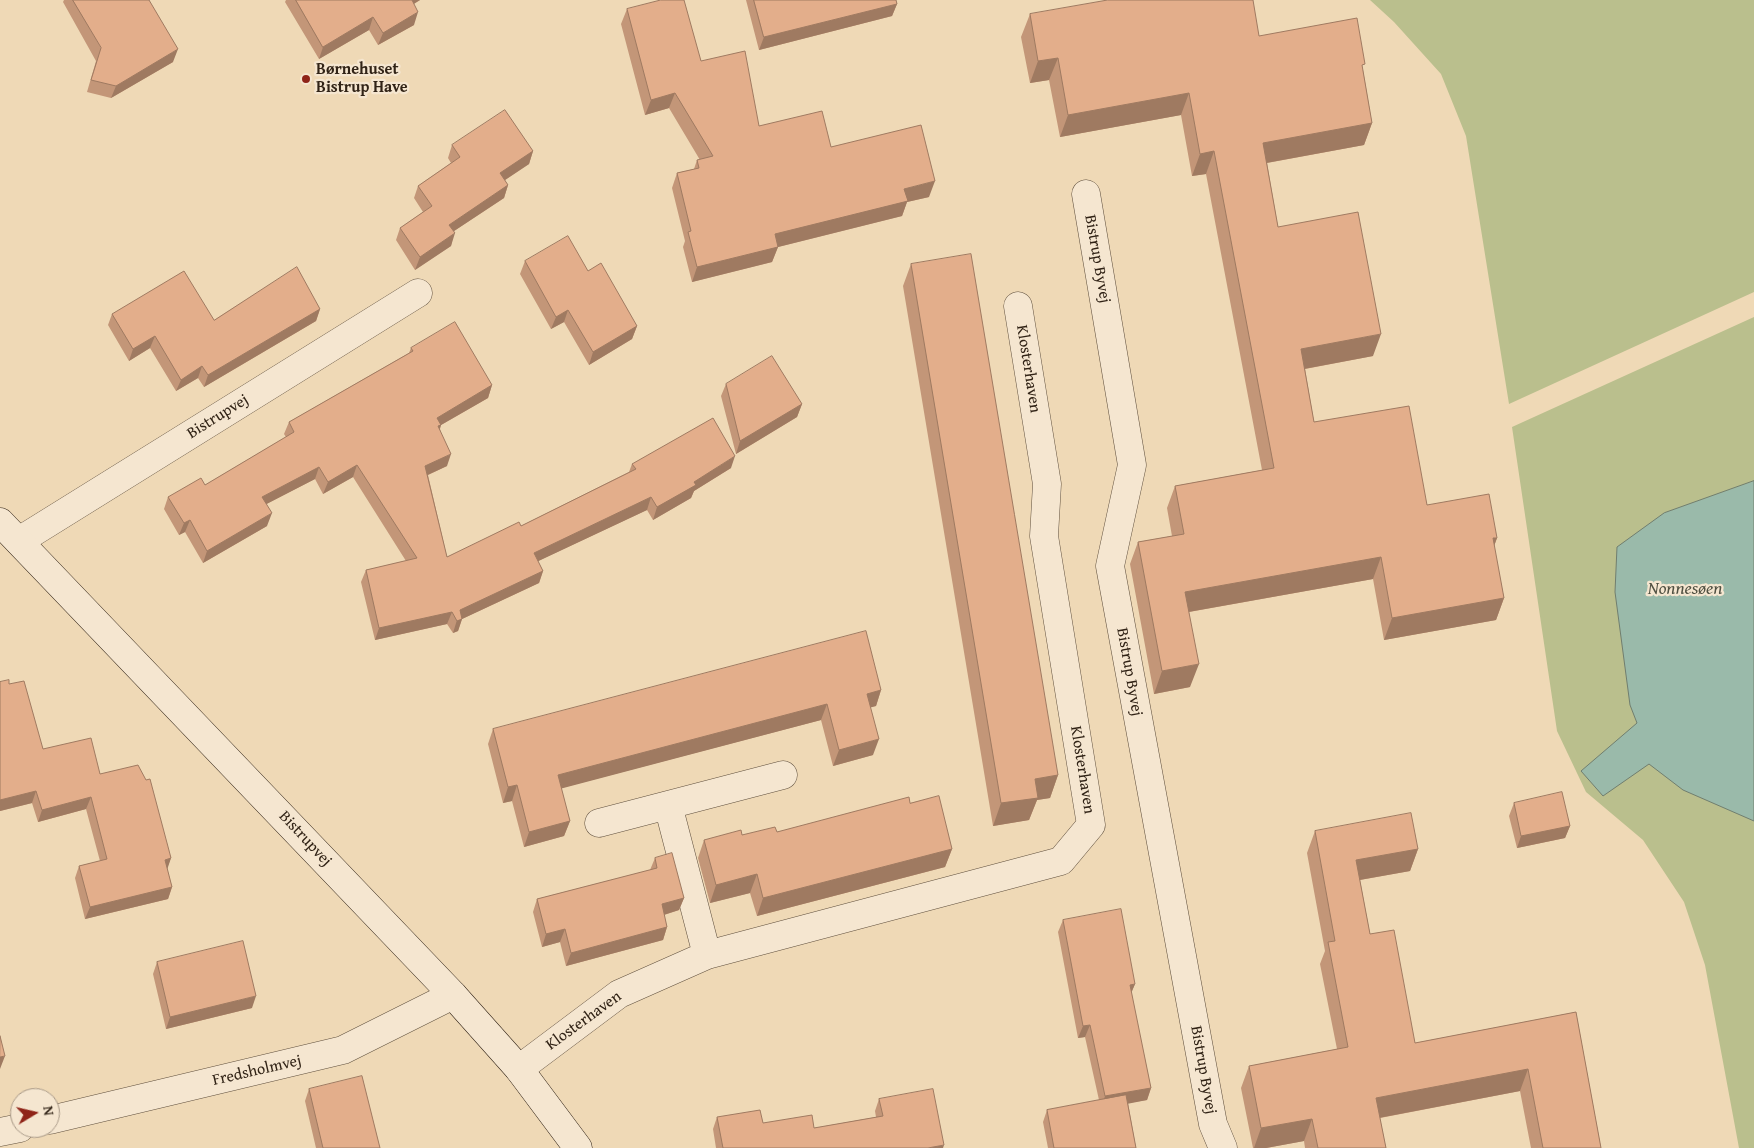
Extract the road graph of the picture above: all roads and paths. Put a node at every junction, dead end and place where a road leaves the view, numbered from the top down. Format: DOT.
graph roads {
  1 [pos="1086,194"];
  2 [pos="418,293"];
  3 [pos="1018,306"];
  4 [pos="0,522"];
  5 [pos="19,541"];
  6 [pos="783,775"];
  7 [pos="668,805"];
  8 [pos="599,823"];
  9 [pos="707,954"];
  10 [pos="454,995"];
  11 [pos="519,1069"];
  12 [pos="60,1118"];
  13 [pos="578,1148"];
  14 [pos="1222,1148"];
  1 -- 14 [label="street, Bistrup Byvej"];
  2 -- 5 [label="street, Bistrupvej"];
  3 -- 9 [label="street, Klosterhaven"];
  4 -- 5 [label="street, Bistrupvej"];
  5 -- 10 [label="street, Bistrupvej"];
  6 -- 7 [label="street"];
  7 -- 8 [label="street"];
  7 -- 9 [label="street"];
  9 -- 11 [label="street, Klosterhaven"];
  10 -- 11 [label="street, Bistrupvej"];
  10 -- 12 [label="street, Fredsholmvej"];
  11 -- 13 [label="street, Bistrupvej"];
}
